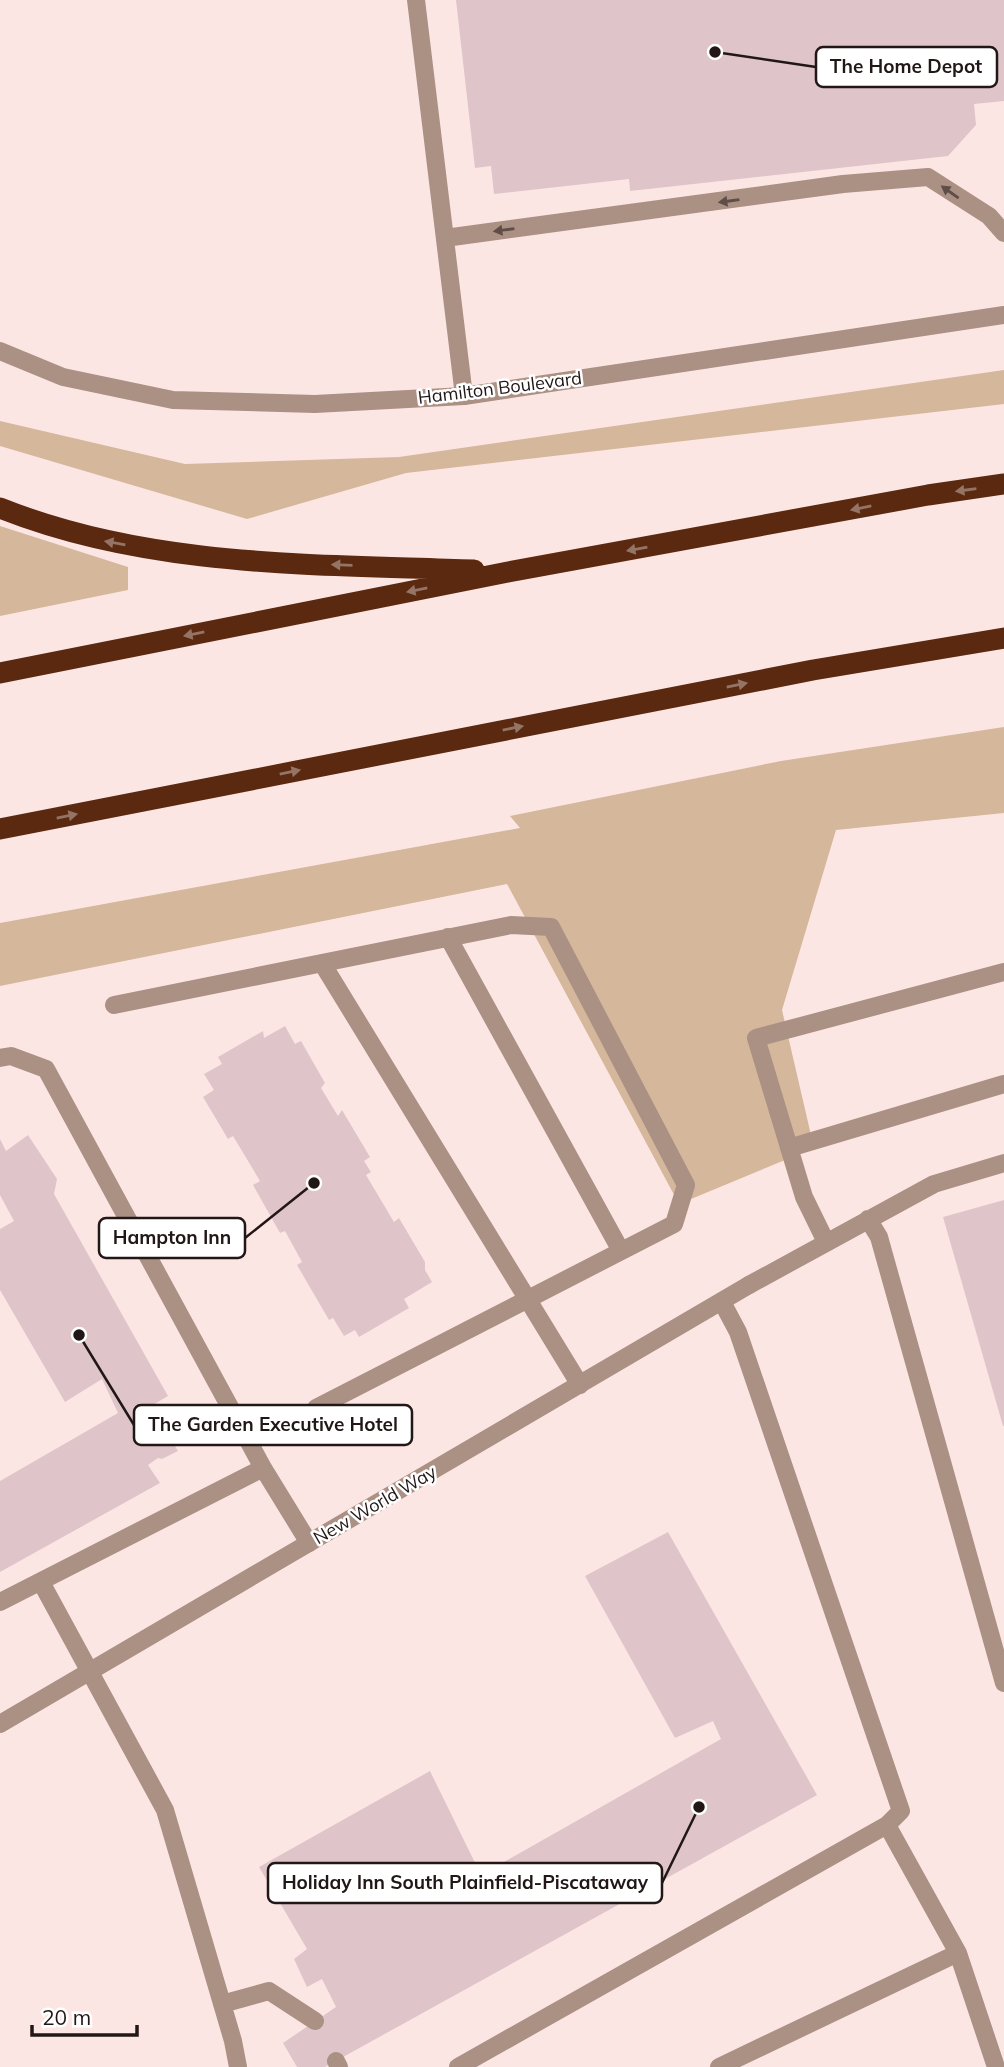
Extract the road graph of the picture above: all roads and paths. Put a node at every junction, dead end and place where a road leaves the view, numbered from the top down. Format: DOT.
graph roads {
  1 [pos="415,0"];
  2 [pos="1004,233"];
  3 [pos="445,238"];
  4 [pos="1004,315"];
  5 [pos="0,351"];
  6 [pos="464,396"];
  7 [pos="1004,484"];
  8 [pos="0,508"];
  9 [pos="508,572"];
  10 [pos="1004,638"];
  11 [pos="0,673"];
  12 [pos="0,829"];
  13 [pos="448,937"];
  14 [pos="322,963"];
  15 [pos="1004,972"];
  16 [pos="114,1005"];
  17 [pos="0,1058"];
  18 [pos="1004,1084"];
  19 [pos="789,1148"];
  20 [pos="1004,1163"];
  21 [pos="868,1219"];
  22 [pos="826,1242"];
  23 [pos="621,1251"];
  24 [pos="526,1300"];
  25 [pos="722,1302"];
  26 [pos="580,1385"];
  27 [pos="316,1408"];
  28 [pos="263,1468"];
  29 [pos="309,1543"];
  30 [pos="41,1581"];
  31 [pos="0,1602"];
  32 [pos="89,1672"];
  33 [pos="1004,1683"];
  34 [pos="0,1724"];
  35 [pos="887,1825"];
  36 [pos="958,1953"];
  37 [pos="222,2004"];
  38 [pos="315,2021"];
  39 [pos="238,2067"];
  40 [pos="458,2067"];
  41 [pos="719,2067"];
  42 [pos="996,2067"];
  1 -- 3 [label="street"];
  2 -- 3 [label="street, one-way"];
  3 -- 6 [label="street"];
  4 -- 6 [label="street, Hamilton Boulevard"];
  5 -- 6 [label="street, Hamilton Boulevard"];
  7 -- 9 [label="highway, one-way"];
  9 -- 8 [label="highway, one-way"];
  9 -- 11 [label="highway, one-way"];
  12 -- 10 [label="highway, one-way"];
  13 -- 14 [label="street"];
  13 -- 23 [label="street"];
  13 -- 23 [label="street"];
  14 -- 16 [label="street"];
  14 -- 24 [label="street"];
  15 -- 19 [label="street"];
  17 -- 28 [label="street"];
  18 -- 19 [label="street"];
  19 -- 22 [label="street"];
  20 -- 21 [label="street, New World Way"];
  21 -- 22 [label="street, New World Way"];
  21 -- 33 [label="street"];
  22 -- 25 [label="street, New World Way"];
  23 -- 24 [label="street"];
  24 -- 26 [label="street"];
  24 -- 27 [label="street"];
  25 -- 26 [label="street, New World Way"];
  25 -- 35 [label="street"];
  26 -- 29 [label="street, New World Way"];
  28 -- 29 [label="street"];
  28 -- 30 [label="street"];
  29 -- 32 [label="street, New World Way"];
  30 -- 31 [label="street"];
  30 -- 32 [label="street"];
  32 -- 34 [label="street, New World Way"];
  32 -- 37 [label="street"];
  35 -- 36 [label="street"];
  35 -- 40 [label="street"];
  36 -- 41 [label="street"];
  36 -- 42 [label="street"];
  37 -- 38 [label="street"];
  37 -- 39 [label="street"];
}
